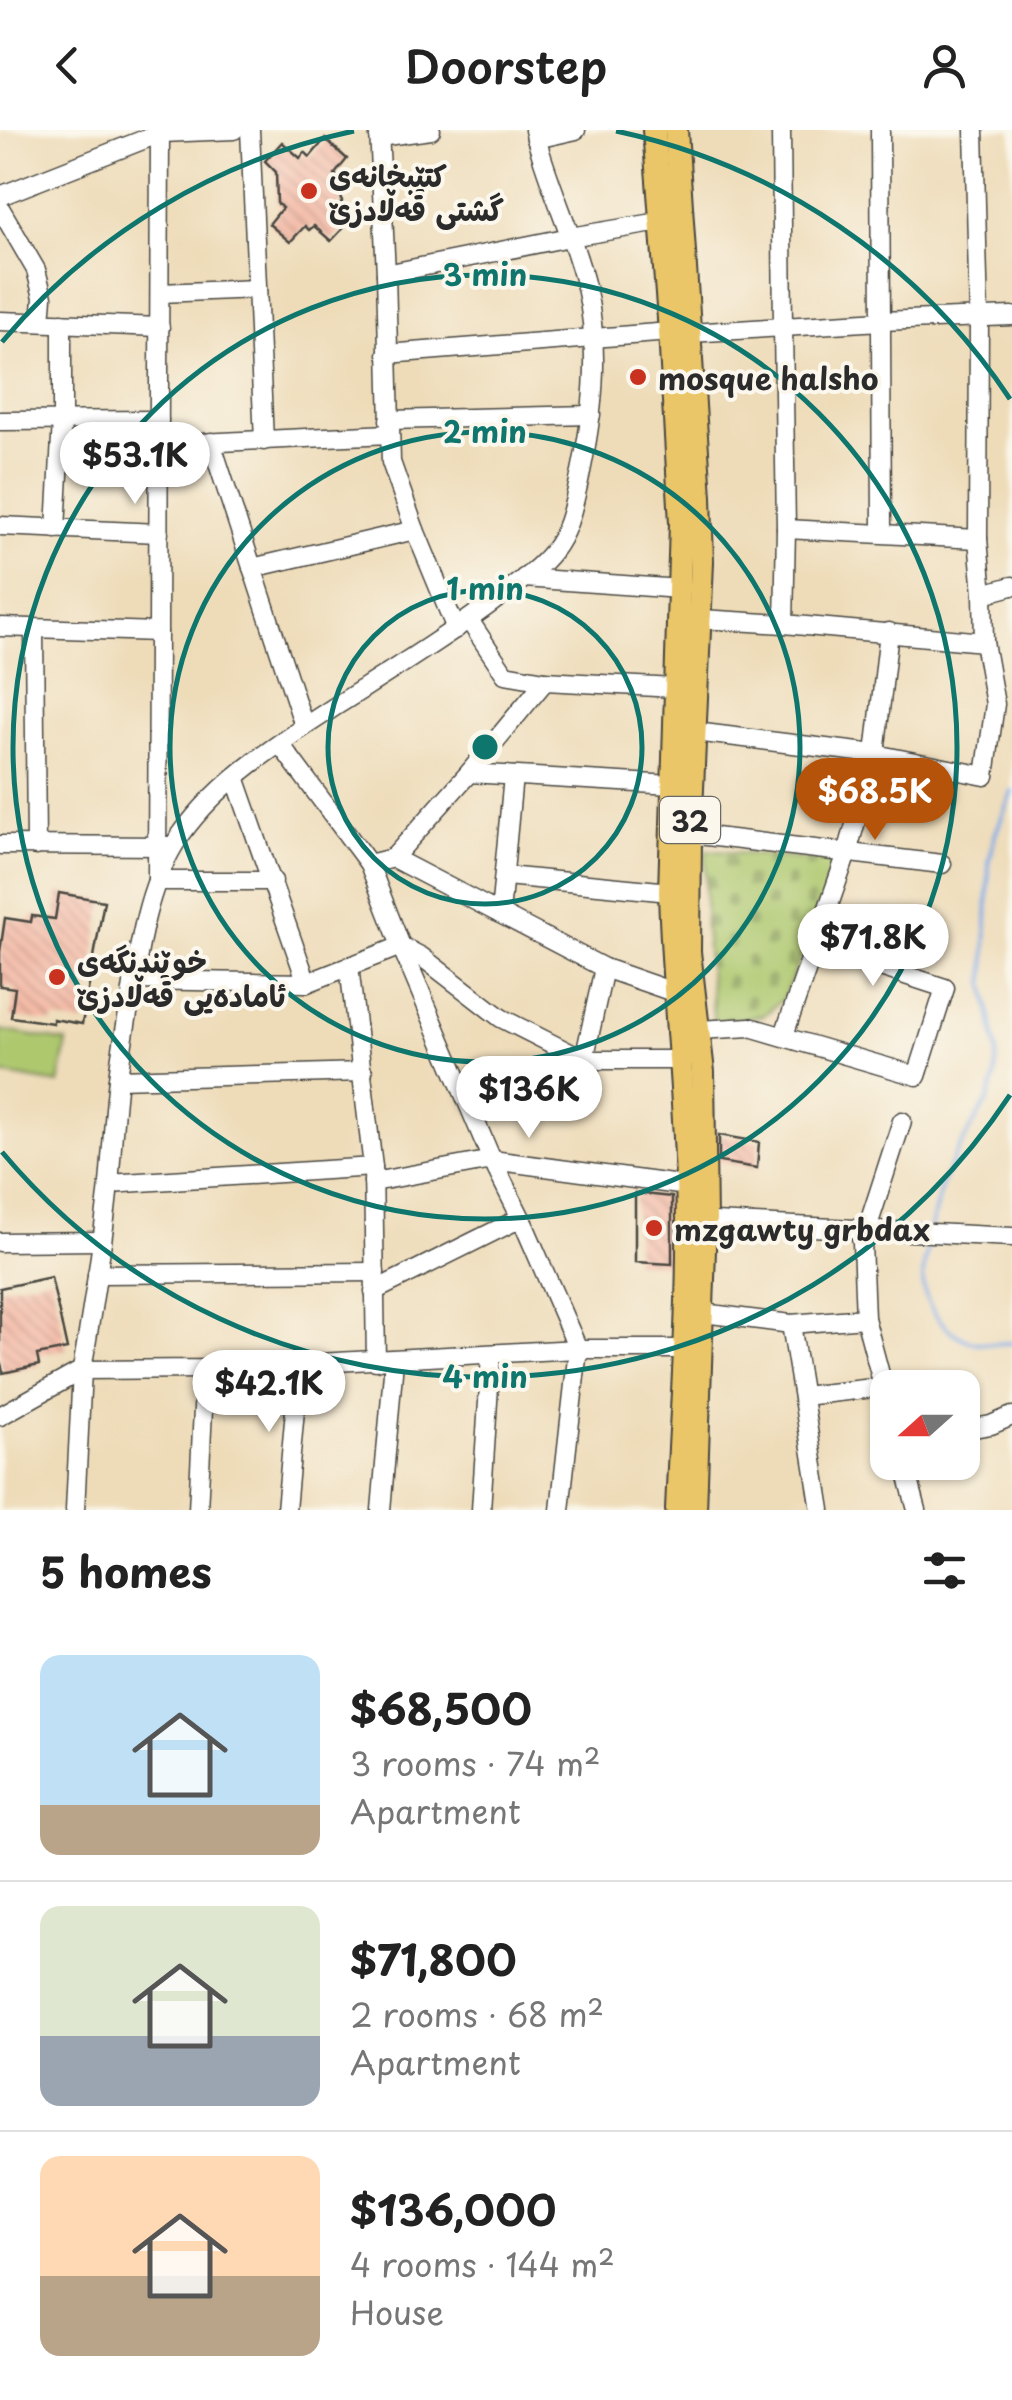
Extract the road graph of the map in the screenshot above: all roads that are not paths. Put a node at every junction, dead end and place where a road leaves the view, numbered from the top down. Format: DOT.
graph roads {
  1 [pos="234,130"];
  2 [pos="250,130"];
  3 [pos="431,130"];
  4 [pos="576,130"];
  5 [pos="654,130"];
  6 [pos="676,130"];
  7 [pos="781,130"];
  8 [pos="880,130"];
  9 [pos="974,130"];
  10 [pos="163,131"];
  11 [pos="379,134"];
  12 [pos="535,134"];
  13 [pos="0,196"];
  14 [pos="0,208"];
  15 [pos="672,220"];
  16 [pos="570,237"];
  17 [pos="386,274"];
  18 [pos="257,288"];
  19 [pos="160,294"];
  20 [pos="1012,316"];
  21 [pos="979,317"];
  22 [pos="0,321"];
  23 [pos="881,321"];
  24 [pos="41,322"];
  25 [pos="62,324"];
  26 [pos="160,327"];
  27 [pos="783,327"];
  28 [pos="680,333"];
  29 [pos="594,338"];
  30 [pos="387,354"];
  31 [pos="590,415"];
  32 [pos="62,420"];
  33 [pos="160,420"];
  34 [pos="0,421"];
  35 [pos="389,427"];
  36 [pos="264,440"];
  37 [pos="212,442"];
  38 [pos="159,446"];
  39 [pos="0,526"];
  40 [pos="56,529"];
  41 [pos="786,529"];
  42 [pos="415,530"];
  43 [pos="882,532"];
  44 [pos="159,533"];
  45 [pos="978,538"];
  46 [pos="252,568"];
  47 [pos="524,578"];
  48 [pos="1012,586"];
  49 [pos="680,589"];
  50 [pos="983,594"];
  51 [pos="701,619"];
  52 [pos="784,624"];
  53 [pos="462,625"];
  54 [pos="0,627"];
  55 [pos="34,628"];
  56 [pos="158,632"];
  57 [pos="888,632"];
  58 [pos="984,642"];
  59 [pos="545,680"];
  60 [pos="676,688"];
  61 [pos="304,726"];
  62 [pos="694,732"];
  63 [pos="280,744"];
  64 [pos="875,754"];
  65 [pos="468,773"];
  66 [pos="513,776"];
  67 [pos="235,777"];
  68 [pos="672,786"];
  69 [pos="690,834"];
  70 [pos="0,846"];
  71 [pos="36,846"];
  72 [pos="166,846"];
  73 [pos="848,853"];
  74 [pos="393,858"];
  75 [pos="370,864"];
  76 [pos="942,864"];
  77 [pos="506,876"];
  78 [pos="158,880"];
  79 [pos="273,881"];
  80 [pos="670,892"];
  81 [pos="500,914"];
  82 [pos="401,946"];
  83 [pos="816,946"];
  84 [pos="349,966"];
  85 [pos="604,968"];
  86 [pos="133,980"];
  87 [pos="307,983"];
  88 [pos="676,993"];
  89 [pos="699,1030"];
  90 [pos="784,1035"];
  91 [pos="584,1060"];
  92 [pos="682,1060"];
  93 [pos="363,1072"];
  94 [pos="118,1079"];
  95 [pos="902,1121"];
  96 [pos="492,1160"];
  97 [pos="373,1174"];
  98 [pos="109,1184"];
  99 [pos="686,1186"];
  100 [pos="521,1218"];
  101 [pos="696,1221"];
  102 [pos="863,1229"];
  103 [pos="1012,1238"];
  104 [pos="102,1241"];
  105 [pos="0,1242"];
  106 [pos="97,1274"];
  107 [pos="375,1282"];
  108 [pos="703,1313"];
  109 [pos="866,1318"];
  110 [pos="791,1324"];
  111 [pos="578,1349"];
  112 [pos="684,1349"];
  113 [pos="491,1355"];
  114 [pos="385,1361"];
  115 [pos="299,1365"];
  116 [pos="206,1369"];
  117 [pos="82,1370"];
  118 [pos="879,1370"];
  119 [pos="803,1396"];
  120 [pos="870,1396"];
  121 [pos="0,1416"];
  122 [pos="1012,1416"];
  123 [pos="980,1427"];
  124 [pos="909,1480"];
  125 [pos="75,1510"];
  126 [pos="198,1510"];
  127 [pos="286,1510"];
  128 [pos="381,1510"];
  129 [pos="481,1510"];
  130 [pos="560,1510"];
  131 [pos="677,1510"];
  132 [pos="695,1510"];
  133 [pos="821,1510"];
  134 [pos="917,1510"];
  1 -- 10 [label="street"];
  2 -- 18 [label="street"];
  3 -- 11 [label="street"];
  4 -- 12 [label="street"];
  5 -- 15 [label="main road, 32"];
  6 -- 15 [label="main road, 32"];
  7 -- 27 [label="street"];
  8 -- 23 [label="street"];
  9 -- 21 [label="street"];
  10 -- 13 [label="street"];
  10 -- 19 [label="street"];
  11 -- 17 [label="street"];
  12 -- 16 [label="street"];
  14 -- 24 [label="street"];
  15 -- 16 [label="street"];
  15 -- 28 [label="main road, 32"];
  16 -- 17 [label="street"];
  16 -- 29 [label="street"];
  17 -- 30 [label="street"];
  18 -- 19 [label="street"];
  18 -- 36 [label="street"];
  19 -- 26 [label="street"];
  20 -- 21 [label="street"];
  21 -- 23 [label="street"];
  21 -- 45 [label="street"];
  22 -- 24 [label="street"];
  23 -- 27 [label="street"];
  23 -- 43 [label="street"];
  24 -- 25 [label="street"];
  25 -- 26 [label="street"];
  25 -- 32 [label="street"];
  26 -- 33 [label="street"];
  27 -- 28 [label="street"];
  27 -- 41 [label="street"];
  28 -- 29 [label="street"];
  28 -- 49 [label="main road, 32"];
  28 -- 51 [label="main road, 32"];
  29 -- 30 [label="street"];
  29 -- 31 [label="street"];
  30 -- 35 [label="street"];
  31 -- 35 [label="street"];
  31 -- 47 [label="street"];
  32 -- 33 [label="street"];
  32 -- 34 [label="street"];
  32 -- 40 [label="street"];
  33 -- 38 [label="street"];
  35 -- 36 [label="street"];
  35 -- 42 [label="street"];
  36 -- 37 [label="street"];
  37 -- 38 [label="street"];
  37 -- 46 [label="street"];
  38 -- 44 [label="street"];
  39 -- 40 [label="street"];
  40 -- 44 [label="street"];
  41 -- 43 [label="street"];
  41 -- 52 [label="street"];
  42 -- 46 [label="street"];
  42 -- 53 [label="street"];
  43 -- 45 [label="street"];
  44 -- 56 [label="street"];
  45 -- 50 [label="street"];
  46 -- 61 [label="street"];
  47 -- 49 [label="street"];
  47 -- 53 [label="street"];
  48 -- 50 [label="street"];
  49 -- 60 [label="main road, 32"];
  50 -- 58 [label="street"];
  51 -- 52 [label="street"];
  51 -- 62 [label="main road, 32"];
  52 -- 57 [label="street"];
  53 -- 59 [label="street"];
  53 -- 61 [label="street"];
  54 -- 55 [label="street"];
  55 -- 56 [label="street"];
  55 -- 71 [label="street"];
  56 -- 72 [label="street"];
  57 -- 58 [label="street"];
  57 -- 64 [label="street"];
  58 -- 64 [label="street"];
  59 -- 60 [label="street"];
  59 -- 65 [label="street"];
  60 -- 68 [label="main road, 32"];
  61 -- 63 [label="street"];
  62 -- 64 [label="street"];
  62 -- 69 [label="main road, 32"];
  63 -- 67 [label="street"];
  63 -- 75 [label="street"];
  64 -- 73 [label="street"];
  65 -- 66 [label="street"];
  65 -- 74 [label="street"];
  66 -- 68 [label="street"];
  66 -- 77 [label="street"];
  67 -- 72 [label="street"];
  67 -- 79 [label="street"];
  68 -- 80 [label="main road, 32"];
  69 -- 73 [label="street"];
  69 -- 89 [label="main road, 32"];
  70 -- 71 [label="street"];
  71 -- 72 [label="street"];
  72 -- 78 [label="street"];
  73 -- 76 [label="street"];
  73 -- 83 [label="street"];
  74 -- 75 [label="street"];
  74 -- 81 [label="street"];
  75 -- 82 [label="street"];
  77 -- 80 [label="street"];
  77 -- 81 [label="street"];
  78 -- 79 [label="street"];
  78 -- 86 [label="street"];
  79 -- 87 [label="street"];
  80 -- 88 [label="main road, 32"];
  81 -- 85 [label="street"];
  82 -- 84 [label="street"];
  82 -- 91 [label="street"];
  82 -- 96 [label="street"];
  83 -- 90 [label="street"];
  83 -- 90 [label="street"];
  84 -- 87 [label="street"];
  84 -- 93 [label="street"];
  85 -- 88 [label="street"];
  85 -- 91 [label="street"];
  86 -- 87 [label="street"];
  86 -- 94 [label="street"];
  88 -- 92 [label="main road, 32"];
  89 -- 90 [label="street"];
  89 -- 101 [label="main road, 32"];
  91 -- 92 [label="street"];
  92 -- 99 [label="main road, 32"];
  93 -- 94 [label="street"];
  93 -- 97 [label="street"];
  94 -- 98 [label="street"];
  95 -- 102 [label="street"];
  96 -- 97 [label="street"];
  96 -- 99 [label="street"];
  96 -- 100 [label="street"];
  97 -- 98 [label="street"];
  97 -- 107 [label="street"];
  98 -- 104 [label="street"];
  99 -- 101 [label="main road, 32"];
  100 -- 107 [label="street"];
  100 -- 111 [label="street"];
  101 -- 102 [label="street"];
  101 -- 108 [label="main road, 32"];
  101 -- 112 [label="main road, 32"];
  102 -- 103 [label="street"];
  102 -- 109 [label="street"];
  104 -- 105 [label="street"];
  104 -- 106 [label="street"];
  106 -- 107 [label="street"];
  106 -- 117 [label="street"];
  107 -- 114 [label="street"];
  108 -- 110 [label="street"];
  108 -- 132 [label="main road, 32"];
  109 -- 110 [label="street"];
  109 -- 118 [label="street"];
  110 -- 119 [label="street"];
  111 -- 112 [label="street"];
  111 -- 113 [label="street"];
  111 -- 130 [label="street"];
  112 -- 131 [label="main road, 32"];
  113 -- 114 [label="street"];
  113 -- 129 [label="street"];
  114 -- 115 [label="street"];
  114 -- 128 [label="street"];
  115 -- 116 [label="street"];
  115 -- 127 [label="street"];
  116 -- 117 [label="street"];
  116 -- 126 [label="street"];
  117 -- 121 [label="street"];
  117 -- 125 [label="street"];
  119 -- 120 [label="street"];
  119 -- 133 [label="street"];
  122 -- 123 [label="street"];
  124 -- 134 [label="street"];
}
